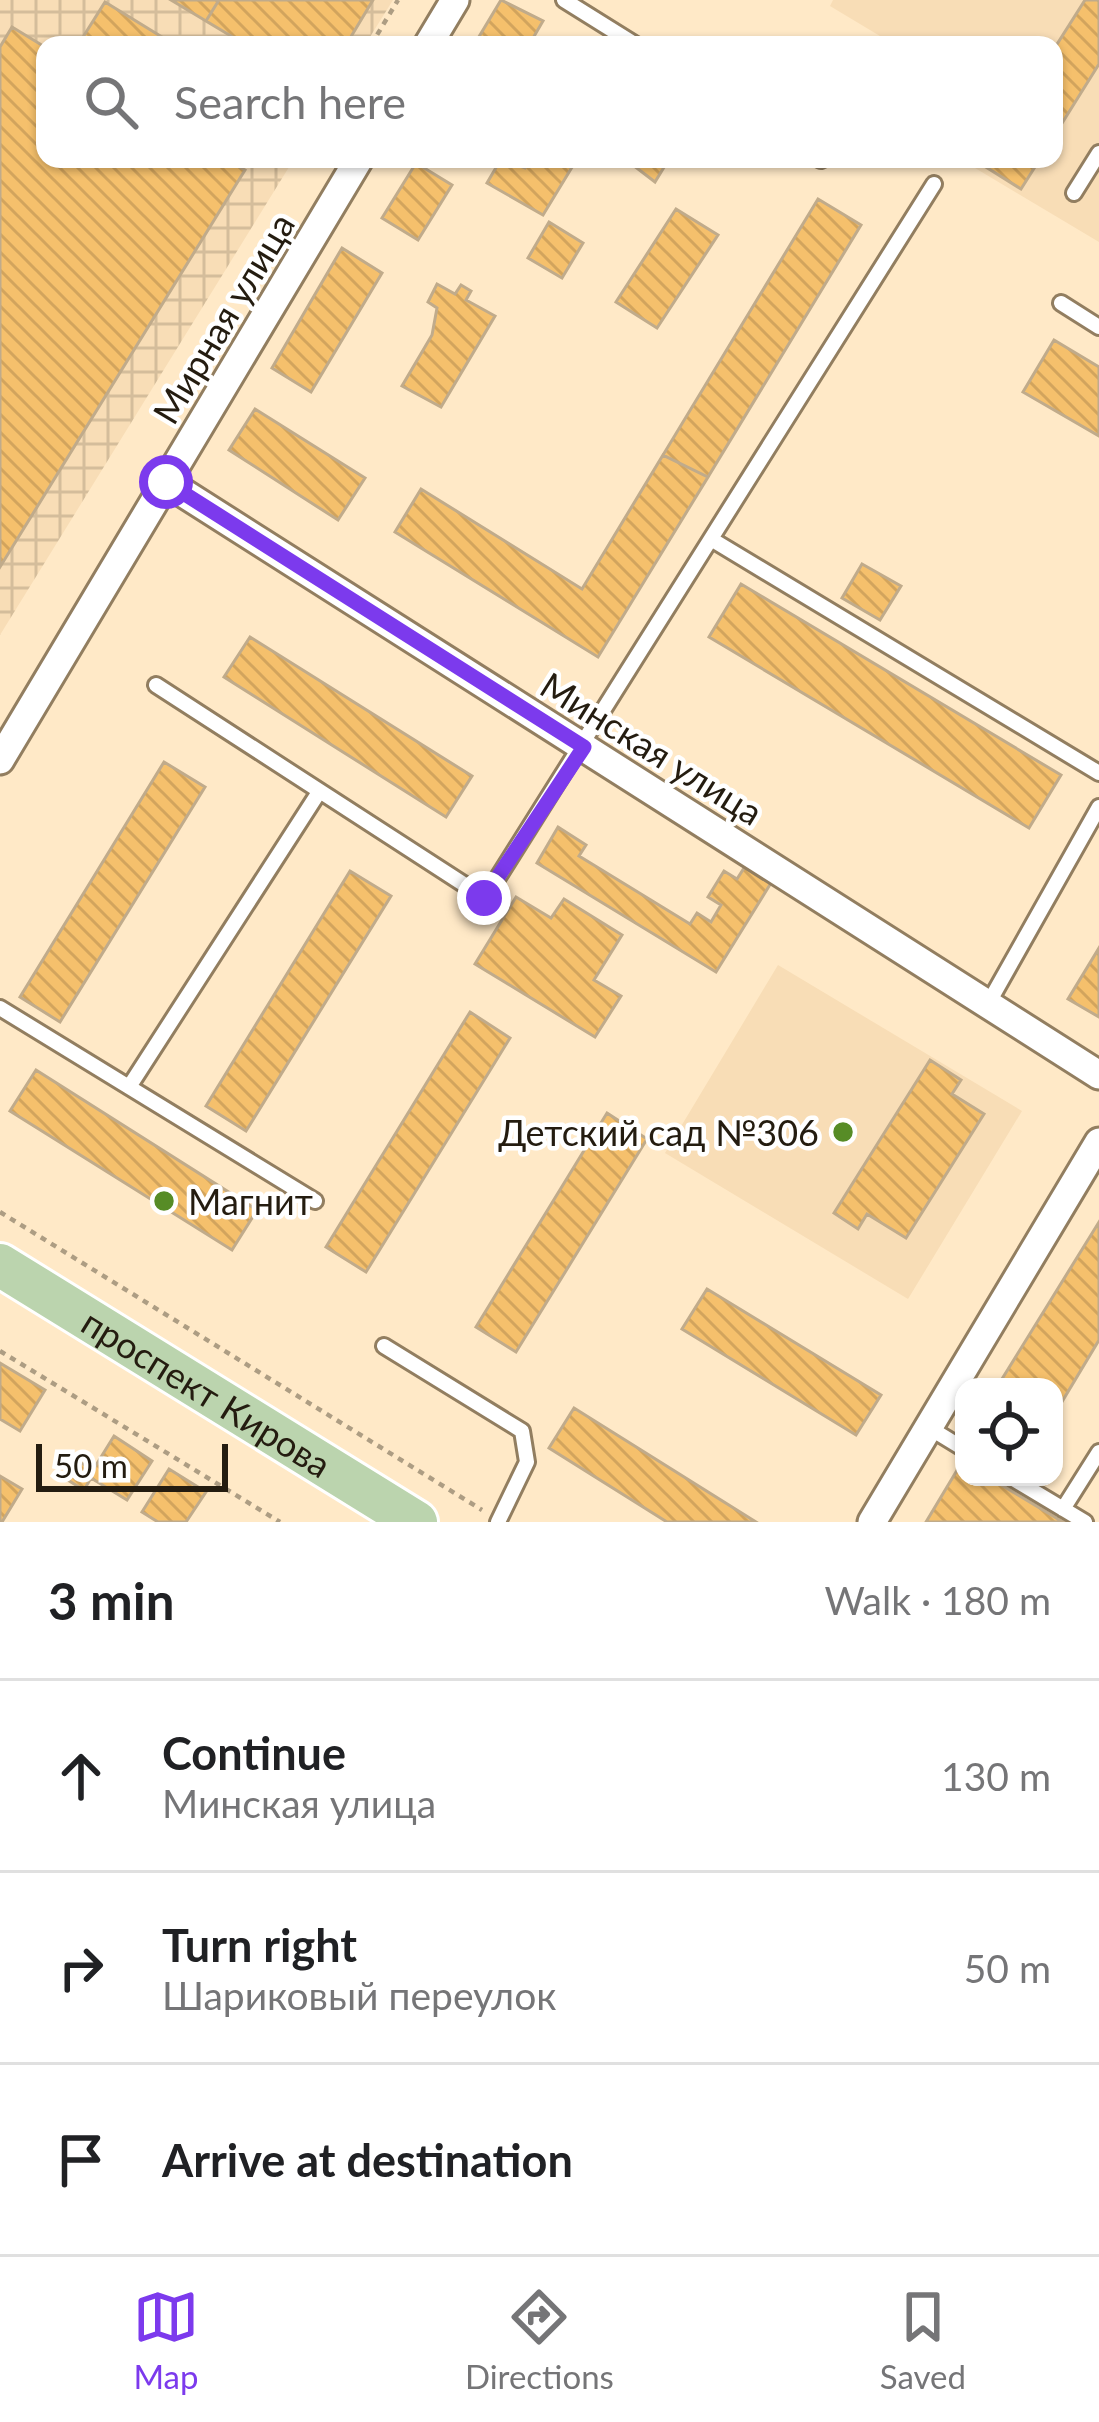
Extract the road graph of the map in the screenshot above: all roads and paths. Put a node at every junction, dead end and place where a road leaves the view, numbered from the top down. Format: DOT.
graph roads {
  1 [pos="398,0"];
  2 [pos="455,0"];
  3 [pos="564,0"];
  4 [pos="376,36"];
  5 [pos="433,36"];
  6 [pos="622,36"];
  7 [pos="1099,153"];
  8 [pos="354,168"];
  9 [pos="934,184"];
  10 [pos="1074,193"];
  11 [pos="1061,304"];
  12 [pos="1099,327"];
  13 [pos="166,482"];
  14 [pos="711,539"];
  15 [pos="156,686"];
  16 [pos="584,747"];
  17 [pos="0,760"];
  18 [pos="1099,773"];
  19 [pos="320,792"];
  20 [pos="1099,807"];
  21 [pos="988,1004"];
  22 [pos="0,1008"];
  23 [pos="1099,1075"];
  24 [pos="129,1087"];
  25 [pos="1099,1142"];
  26 [pos="316,1201"];
  27 [pos="0,1212"];
  28 [pos="0,1265"];
  29 [pos="384,1346"];
  30 [pos="0,1351"];
  31 [pos="928,1427"];
  32 [pos="955,1444"];
  33 [pos="1099,1452"];
  34 [pos="1025,1486"];
  35 [pos="1063,1509"];
  36 [pos="498,1521"];
  37 [pos="280,1522"];
  38 [pos="416,1522"];
  39 [pos="872,1522"];
  40 [pos="1085,1522"];
  1 -- 4 [label="path"];
  2 -- 5 [label="street"];
  3 -- 6 [label="lane"];
  7 -- 10 [label="lane"];
  8 -- 13 [label="street, Мирная улица"];
  9 -- 14 [label="lane"];
  11 -- 12 [label="lane"];
  13 -- 16 [label="street, Минская улица"];
  13 -- 17 [label="street, Мирная улица"];
  14 -- 16 [label="lane"];
  14 -- 18 [label="lane"];
  15 -- 19 [label="lane"];
  16 -- 19 [label="lane"];
  16 -- 21 [label="street, Минская улица"];
  19 -- 24 [label="lane"];
  20 -- 21 [label="lane"];
  21 -- 23 [label="street, Минская улица"];
  22 -- 24 [label="lane"];
  24 -- 26 [label="lane"];
  25 -- 31 [label="street"];
  27 -- 36 [label="path"];
  28 -- 38 [label="main road, проспект Кирова"];
  29 -- 36 [label="lane"];
  30 -- 37 [label="path"];
  31 -- 32 [label="lane"];
  31 -- 39 [label="street"];
  33 -- 35 [label="lane"];
  34 -- 35 [label="lane"];
  35 -- 40 [label="lane"];
}
